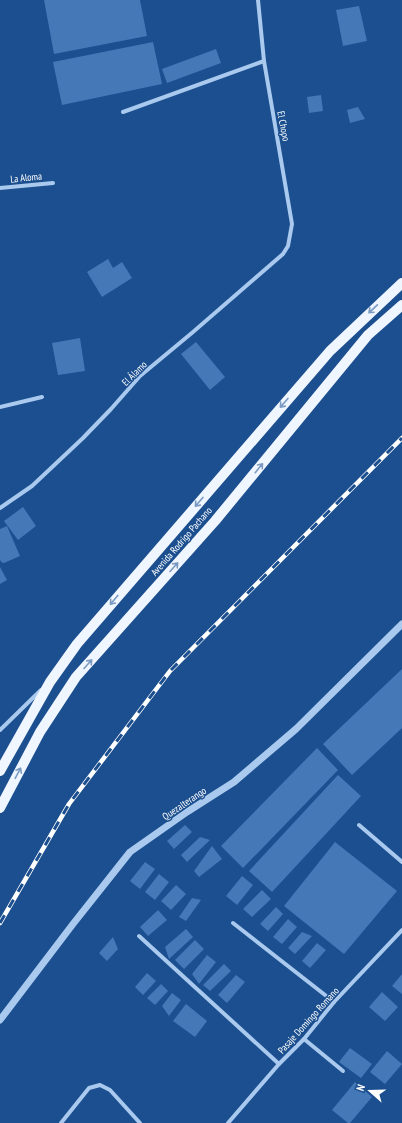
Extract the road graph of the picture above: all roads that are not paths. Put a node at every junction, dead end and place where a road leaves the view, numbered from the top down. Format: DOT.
graph roads {
  1 [pos="258,0"];
  2 [pos="264,61"];
  3 [pos="124,112"];
  4 [pos="53,182"];
  5 [pos="0,188"];
  6 [pos="283,254"];
  7 [pos="402,283"];
  8 [pos="402,305"];
  9 [pos="42,397"];
  10 [pos="0,407"];
  11 [pos="0,508"];
  12 [pos="402,624"];
  13 [pos="50,682"];
  14 [pos="0,730"];
  15 [pos="0,772"];
  16 [pos="0,808"];
  17 [pos="359,825"];
  18 [pos="402,862"];
  19 [pos="233,923"];
  20 [pos="402,930"];
  21 [pos="139,936"];
  22 [pos="334,1002"];
  23 [pos="0,1020"];
  24 [pos="304,1039"];
  25 [pos="279,1064"];
  26 [pos="343,1071"];
  27 [pos="61,1123"];
  28 [pos="140,1123"];
  29 [pos="228,1123"];
  1 -- 2 [label="street, El Chopo"];
  2 -- 3 [label="street"];
  2 -- 6 [label="street, El Chopo"];
  4 -- 5 [label="street, La Aloma"];
  6 -- 11 [label="street, El Álamo"];
  7 -- 13 [label="main road, Avenida Rodrigo Pachano, one-way"];
  16 -- 8 [label="main road, Avenida Rodrigo Pachano, one-way"];
  9 -- 10 [label="street"];
  12 -- 23 [label="street, Quezalterango"];
  13 -- 14 [label="street"];
  13 -- 15 [label="main road, Avenida Rodrigo Pachano"];
  17 -- 18 [label="street"];
  19 -- 22 [label="street"];
  20 -- 22 [label="street, Pasaje Domingo Romano"];
  21 -- 25 [label="street"];
  22 -- 24 [label="street, Pasaje Domingo Romano"];
  24 -- 25 [label="street, Pasaje Domingo Romano"];
  24 -- 26 [label="street"];
  25 -- 29 [label="street, Pasaje Domingo Romano"];
  27 -- 28 [label="street"];
}
